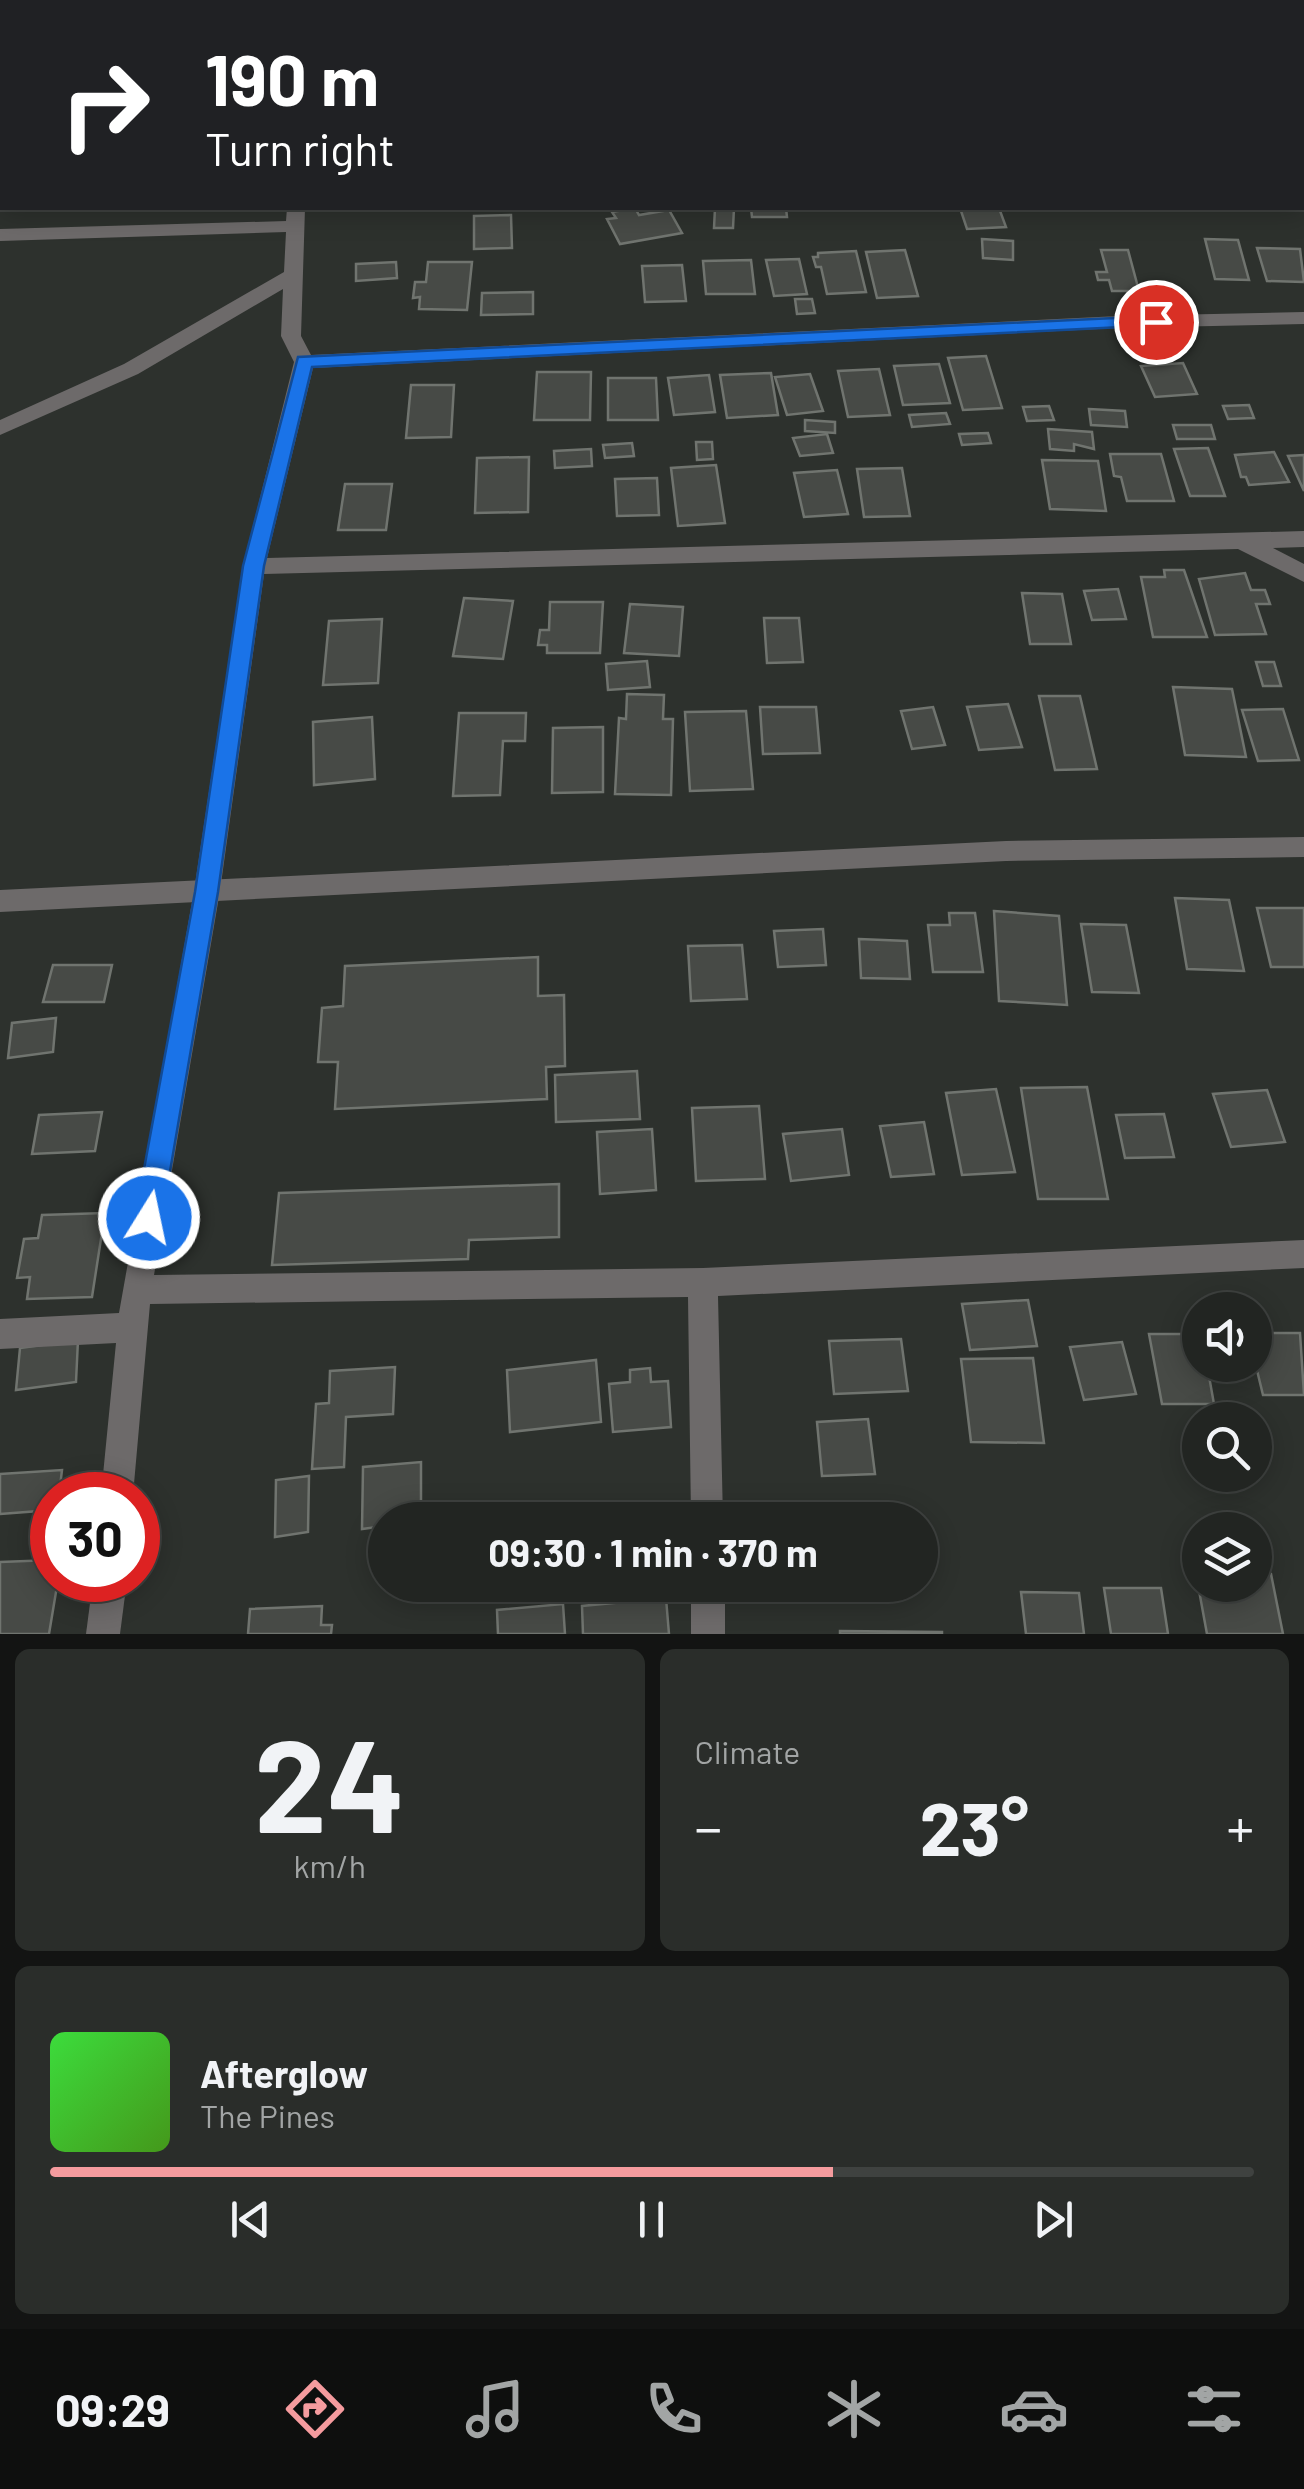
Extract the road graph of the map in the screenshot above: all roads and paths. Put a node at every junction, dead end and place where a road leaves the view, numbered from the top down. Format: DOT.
graph roads {
  1 [pos="295,217"];
  2 [pos="0,235"];
  3 [pos="291,276"];
  4 [pos="1304,318"];
  5 [pos="304,362"];
  6 [pos="0,428"];
  7 [pos="1304,539"];
  8 [pos="1241,540"];
  9 [pos="254,566"];
  10 [pos="1304,574"];
  11 [pos="1304,847"];
  12 [pos="207,892"];
  13 [pos="0,902"];
  14 [pos="1304,1254"];
  15 [pos="703,1282"];
  16 [pos="136,1290"];
  17 [pos="130,1327"];
  18 [pos="0,1334"];
  19 [pos="119,1472"];
  20 [pos="706,1502"];
  21 [pos="107,1602"];
  22 [pos="708,1602"];
  23 [pos="103,1634"];
  24 [pos="708,1634"];
  1 -- 2 [label="street"];
  1 -- 3 [label="street"];
  3 -- 5 [label="street"];
  3 -- 6 [label="street"];
  4 -- 5 [label="street"];
  5 -- 9 [label="street"];
  7 -- 8 [label="street"];
  8 -- 9 [label="street"];
  8 -- 10 [label="street"];
  9 -- 12 [label="street"];
  11 -- 12 [label="street"];
  12 -- 13 [label="street"];
  12 -- 16 [label="street"];
  14 -- 15 [label="street"];
  15 -- 16 [label="street"];
  15 -- 20 [label="street"];
  16 -- 17 [label="street"];
  17 -- 18 [label="street"];
  17 -- 19 [label="street"];
  21 -- 23 [label="street"];
  22 -- 24 [label="street"];
}
